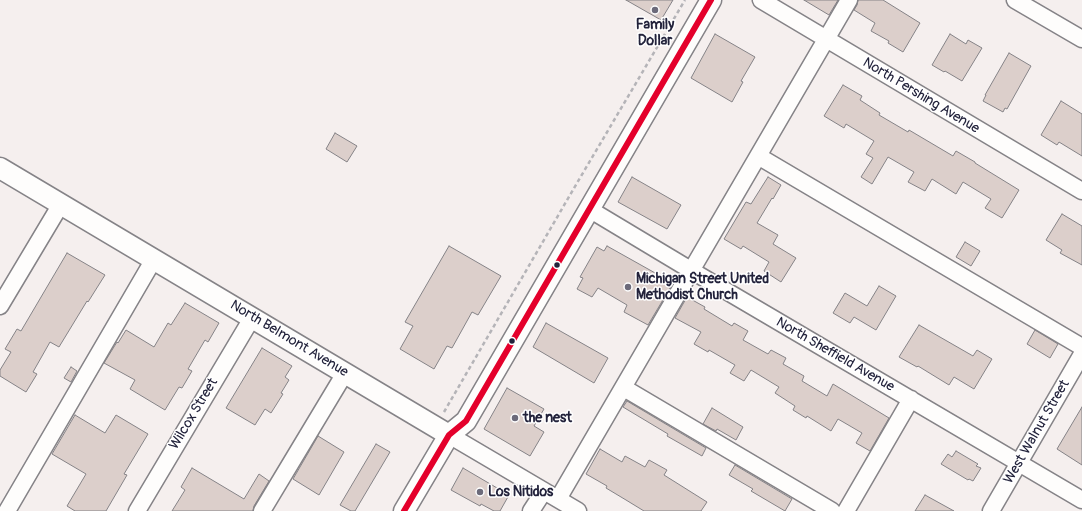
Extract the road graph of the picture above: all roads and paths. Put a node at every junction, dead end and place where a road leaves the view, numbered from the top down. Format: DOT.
graph roads {
  1 [pos="685,0"];
  2 [pos="711,0"];
  3 [pos="761,0"];
  4 [pos="849,0"];
  5 [pos="1015,0"];
  6 [pos="826,39"];
  7 [pos="1082,39"];
  8 [pos="758,156"];
  9 [pos="0,168"];
  10 [pos="1082,191"];
  11 [pos="61,204"];
  12 [pos="589,209"];
  13 [pos="154,259"];
  14 [pos="692,271"];
  15 [pos="0,306"];
  16 [pos="252,318"];
  17 [pos="1082,347"];
  18 [pos="1082,354"];
  19 [pos="345,373"];
  20 [pos="624,388"];
  21 [pos="911,400"];
  22 [pos="446,409"];
  23 [pos="449,435"];
  24 [pos="1019,463"];
  25 [pos="544,491"];
  26 [pos="558,499"];
  27 [pos="1082,500"];
  28 [pos="7,511"];
  29 [pos="137,511"];
  30 [pos="262,511"];
  31 [pos="404,511"];
  32 [pos="531,511"];
  33 [pos="578,511"];
  34 [pos="832,511"];
  35 [pos="846,511"];
  36 [pos="991,511"];
  1 -- 22 [label="path"];
  2 -- 12 [label="main road"];
  3 -- 6 [label="street, North Pershing Avenue"];
  4 -- 6 [label="street"];
  5 -- 7 [label="street"];
  6 -- 8 [label="street"];
  6 -- 10 [label="street, North Pershing Avenue"];
  8 -- 14 [label="street"];
  8 -- 17 [label="street"];
  9 -- 11 [label="main road, North Belmont Avenue"];
  11 -- 13 [label="main road, North Belmont Avenue"];
  11 -- 15 [label="street"];
  12 -- 14 [label="street, North Sheffield Avenue"];
  12 -- 23 [label="main road"];
  13 -- 16 [label="main road, North Belmont Avenue"];
  13 -- 28 [label="street"];
  14 -- 20 [label="street"];
  14 -- 21 [label="street, North Sheffield Avenue"];
  16 -- 19 [label="main road, North Belmont Avenue"];
  16 -- 29 [label="street, Wilcox Street"];
  18 -- 24 [label="street, West Walnut Street"];
  19 -- 23 [label="main road, North Belmont Avenue"];
  19 -- 30 [label="street"];
  20 -- 26 [label="street"];
  20 -- 34 [label="street"];
  21 -- 24 [label="street, North Sheffield Avenue"];
  21 -- 35 [label="street"];
  23 -- 25 [label="street, North Belmont Avenue"];
  23 -- 31 [label="main road"];
  24 -- 27 [label="street, North Sheffield Avenue"];
  24 -- 36 [label="street, West Walnut Street"];
  25 -- 26 [label="street, North Belmont Avenue"];
  25 -- 32 [label="street"];
  26 -- 33 [label="street, North Belmont Avenue"];
}
